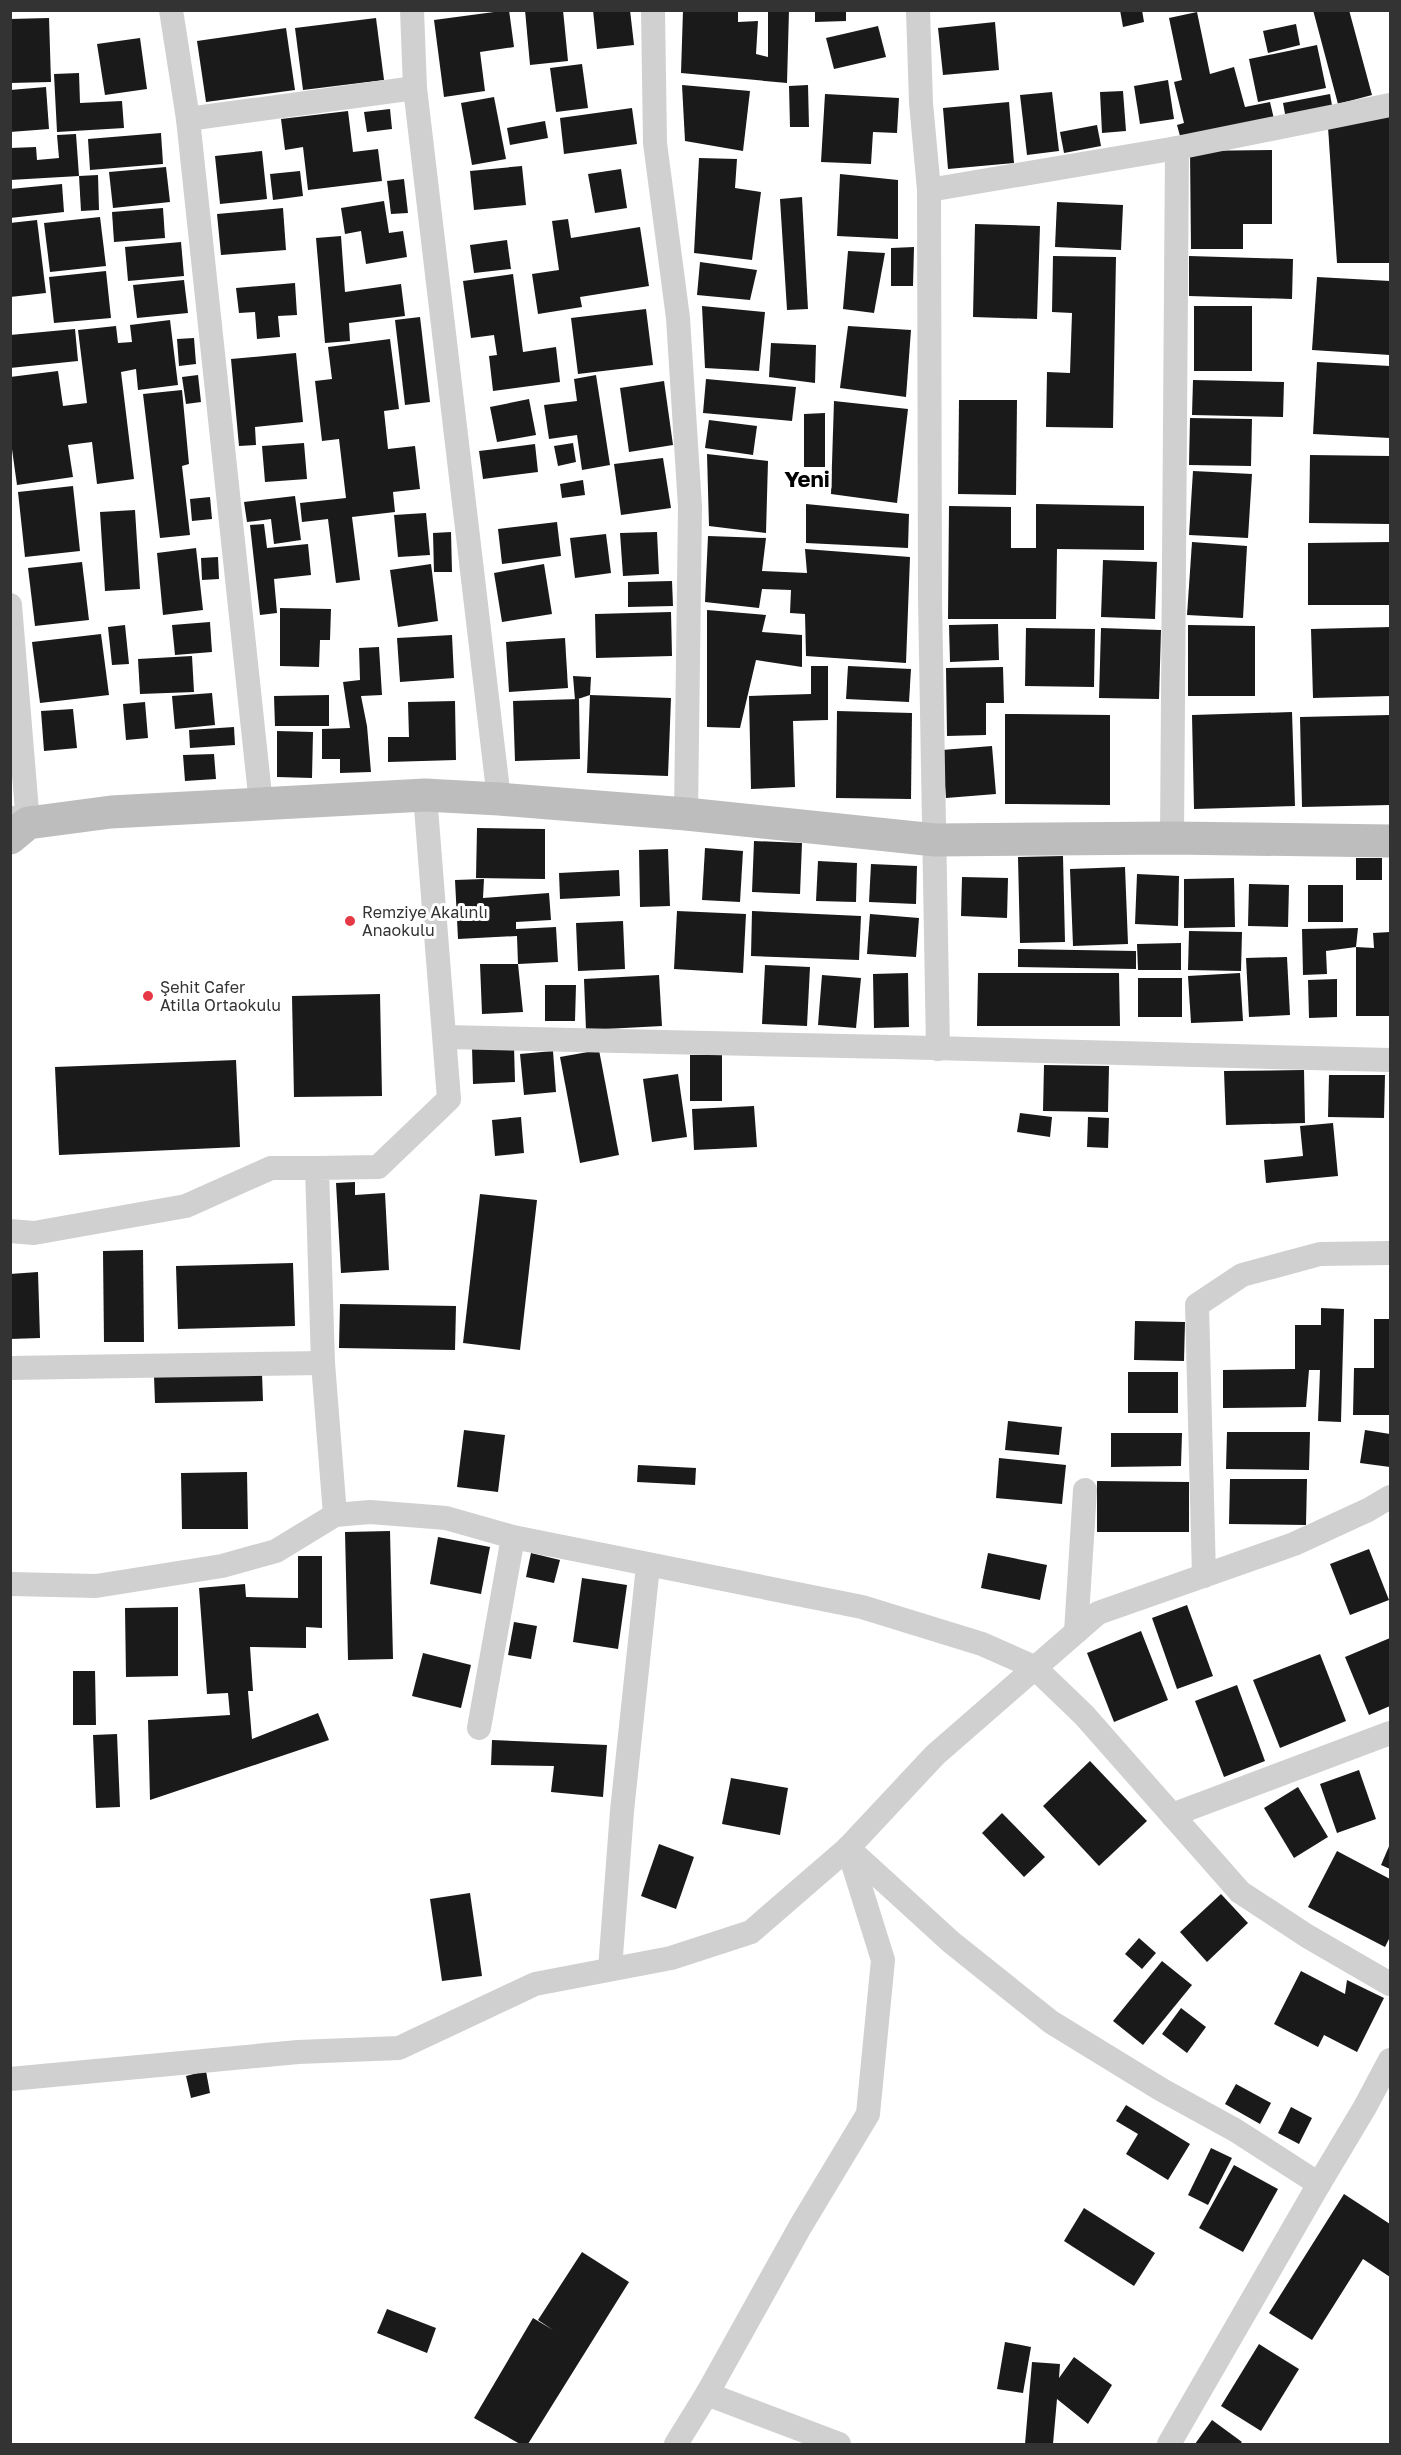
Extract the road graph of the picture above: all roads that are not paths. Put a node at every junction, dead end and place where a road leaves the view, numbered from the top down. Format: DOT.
graph roads {
  1 [pos="171,10"];
  2 [pos="412,10"];
  3 [pos="653,10"];
  4 [pos="918,10"];
  5 [pos="415,88"];
  6 [pos="1390,105"];
  7 [pos="188,119"];
  8 [pos="1177,148"];
  9 [pos="929,190"];
  10 [pos="10,605"];
  11 [pos="424,795"];
  12 [pos="499,799"];
  13 [pos="261,804"];
  14 [pos="686,814"];
  15 [pos="16,826"];
  16 [pos="1172,838"];
  17 [pos="935,840"];
  18 [pos="1390,841"];
  19 [pos="446,1037"];
  20 [pos="938,1049"];
  21 [pos="1390,1060"];
  22 [pos="317,1168"];
  23 [pos="10,1231"];
  24 [pos="1390,1253"];
  25 [pos="323,1363"];
  26 [pos="10,1368"];
  27 [pos="1085,1490"];
  28 [pos="1390,1497"];
  29 [pos="334,1515"];
  30 [pos="513,1537"];
  31 [pos="648,1566"];
  32 [pos="1204,1576"];
  33 [pos="10,1584"];
  34 [pos="1076,1632"];
  35 [pos="1034,1666"];
  36 [pos="479,1728"];
  37 [pos="1390,1733"];
  38 [pos="1172,1815"];
  39 [pos="848,1848"];
  40 [pos="610,1969"];
  41 [pos="1390,1984"];
  42 [pos="1390,2060"];
  43 [pos="10,2079"];
  44 [pos="1319,2184"];
  45 [pos="707,2394"];
  46 [pos="676,2445"];
  47 [pos="839,2445"];
  48 [pos="1169,2445"];
  1 -- 7 [label="street"];
  2 -- 5 [label="street"];
  3 -- 14 [label="street"];
  4 -- 9 [label="street"];
  5 -- 7 [label="street"];
  5 -- 12 [label="street"];
  6 -- 8 [label="street"];
  7 -- 13 [label="street"];
  8 -- 9 [label="street"];
  8 -- 16 [label="street"];
  9 -- 17 [label="street"];
  10 -- 15 [label="street"];
  11 -- 12 [label="street"];
  11 -- 13 [label="street"];
  11 -- 19 [label="street"];
  12 -- 14 [label="street"];
  13 -- 15 [label="street"];
  14 -- 17 [label="street"];
  16 -- 17 [label="street"];
  16 -- 18 [label="street"];
  17 -- 20 [label="street"];
  19 -- 20 [label="street"];
  19 -- 22 [label="street"];
  20 -- 21 [label="street"];
  22 -- 23 [label="street"];
  22 -- 25 [label="street"];
  24 -- 32 [label="street"];
  25 -- 26 [label="street"];
  25 -- 29 [label="street"];
  27 -- 34 [label="street"];
  28 -- 32 [label="street"];
  29 -- 30 [label="street"];
  29 -- 33 [label="street"];
  30 -- 31 [label="street"];
  30 -- 36 [label="street"];
  31 -- 35 [label="street"];
  31 -- 40 [label="street"];
  32 -- 34 [label="street"];
  34 -- 35 [label="street"];
  35 -- 38 [label="street"];
  35 -- 39 [label="street"];
  37 -- 38 [label="street"];
  38 -- 41 [label="street"];
  39 -- 40 [label="street"];
  39 -- 44 [label="street"];
  39 -- 45 [label="street"];
  40 -- 43 [label="street"];
  42 -- 44 [label="street"];
  44 -- 48 [label="street"];
  45 -- 46 [label="street"];
  45 -- 47 [label="street"];
}
